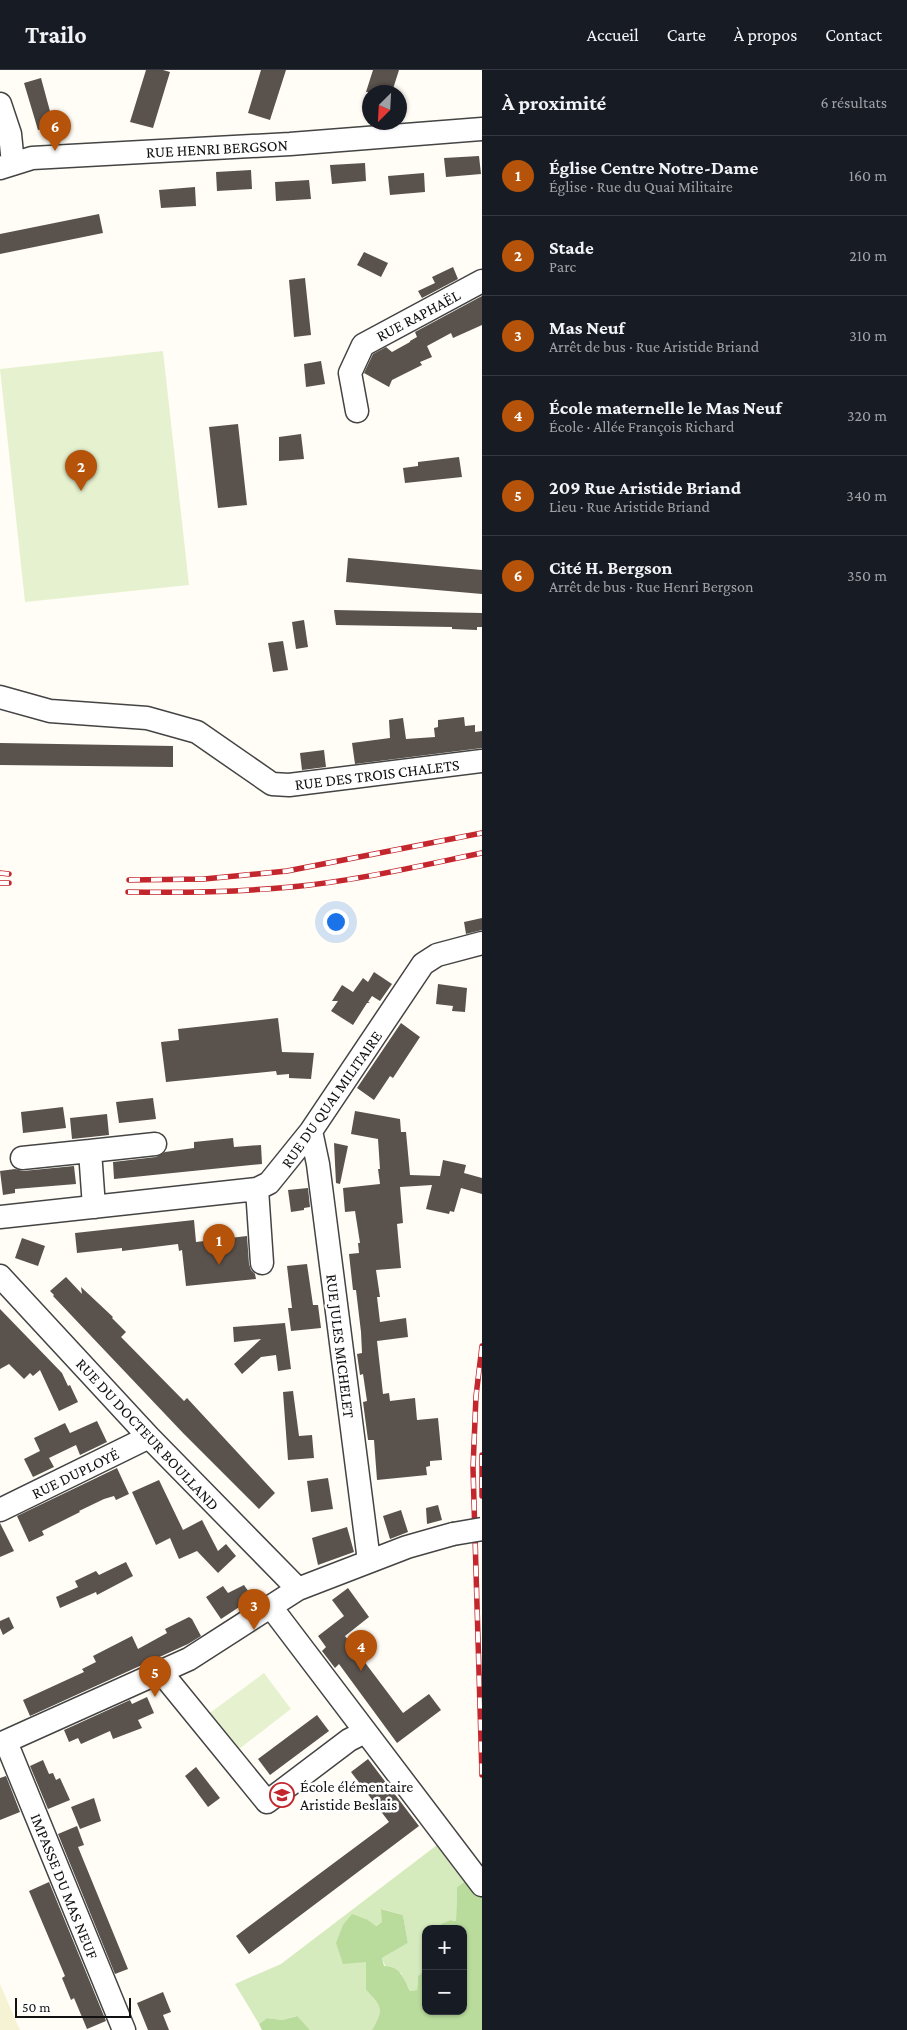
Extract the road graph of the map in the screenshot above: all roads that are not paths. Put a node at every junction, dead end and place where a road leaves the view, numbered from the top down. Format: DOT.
graph roads {
  1 [pos="0,104"];
  2 [pos="482,130"];
  3 [pos="7,166"];
  4 [pos="482,282"];
  5 [pos="357,411"];
  6 [pos="0,697"];
  7 [pos="482,761"];
  8 [pos="482,943"];
  9 [pos="311,1131"];
  10 [pos="155,1144"];
  11 [pos="90,1151"];
  12 [pos="22,1158"];
  13 [pos="257,1188"];
  14 [pos="94,1207"];
  15 [pos="0,1218"];
  16 [pos="262,1263"];
  17 [pos="0,1276"];
  18 [pos="149,1437"];
  19 [pos="0,1510"];
  20 [pos="482,1529"];
  21 [pos="369,1561"];
  22 [pos="298,1589"];
  23 [pos="271,1607"];
  24 [pos="161,1672"];
  25 [pos="365,1732"];
  26 [pos="3,1743"];
  27 [pos="482,1885"];
  28 [pos="124,2030"];
  1 -- 3 [label="street, RUE HENRI BERGSON"];
  2 -- 3 [label="street, RUE HENRI BERGSON"];
  4 -- 5 [label="street, RUE RAPHAËL"];
  6 -- 7 [label="street, RUE DES TROIS CHALETS"];
  8 -- 9 [label="street, RUE DU QUAI MILITAIRE"];
  9 -- 13 [label="street, RUE DU QUAI MILITAIRE"];
  9 -- 21 [label="street, RUE JULES MICHELET"];
  10 -- 11 [label="street"];
  11 -- 12 [label="street"];
  11 -- 14 [label="street"];
  13 -- 14 [label="street, RUE DU QUAI MILITAIRE"];
  13 -- 16 [label="street"];
  14 -- 15 [label="street, RUE DU QUAI MILITAIRE"];
  17 -- 18 [label="street, RUE DU DOCTEUR BOULLAND"];
  18 -- 19 [label="street, RUE DUPLOYÉ"];
  18 -- 22 [label="street, RUE DU DOCTEUR BOULLAND"];
  20 -- 21 [label="street, bridge"];
  21 -- 22 [label="street"];
  22 -- 23 [label="street"];
  23 -- 24 [label="street"];
  23 -- 25 [label="street"];
  24 -- 25 [label="street"];
  24 -- 26 [label="street"];
  25 -- 27 [label="street"];
  26 -- 28 [label="street, IMPASSE DU MAS NEUF"];
}
